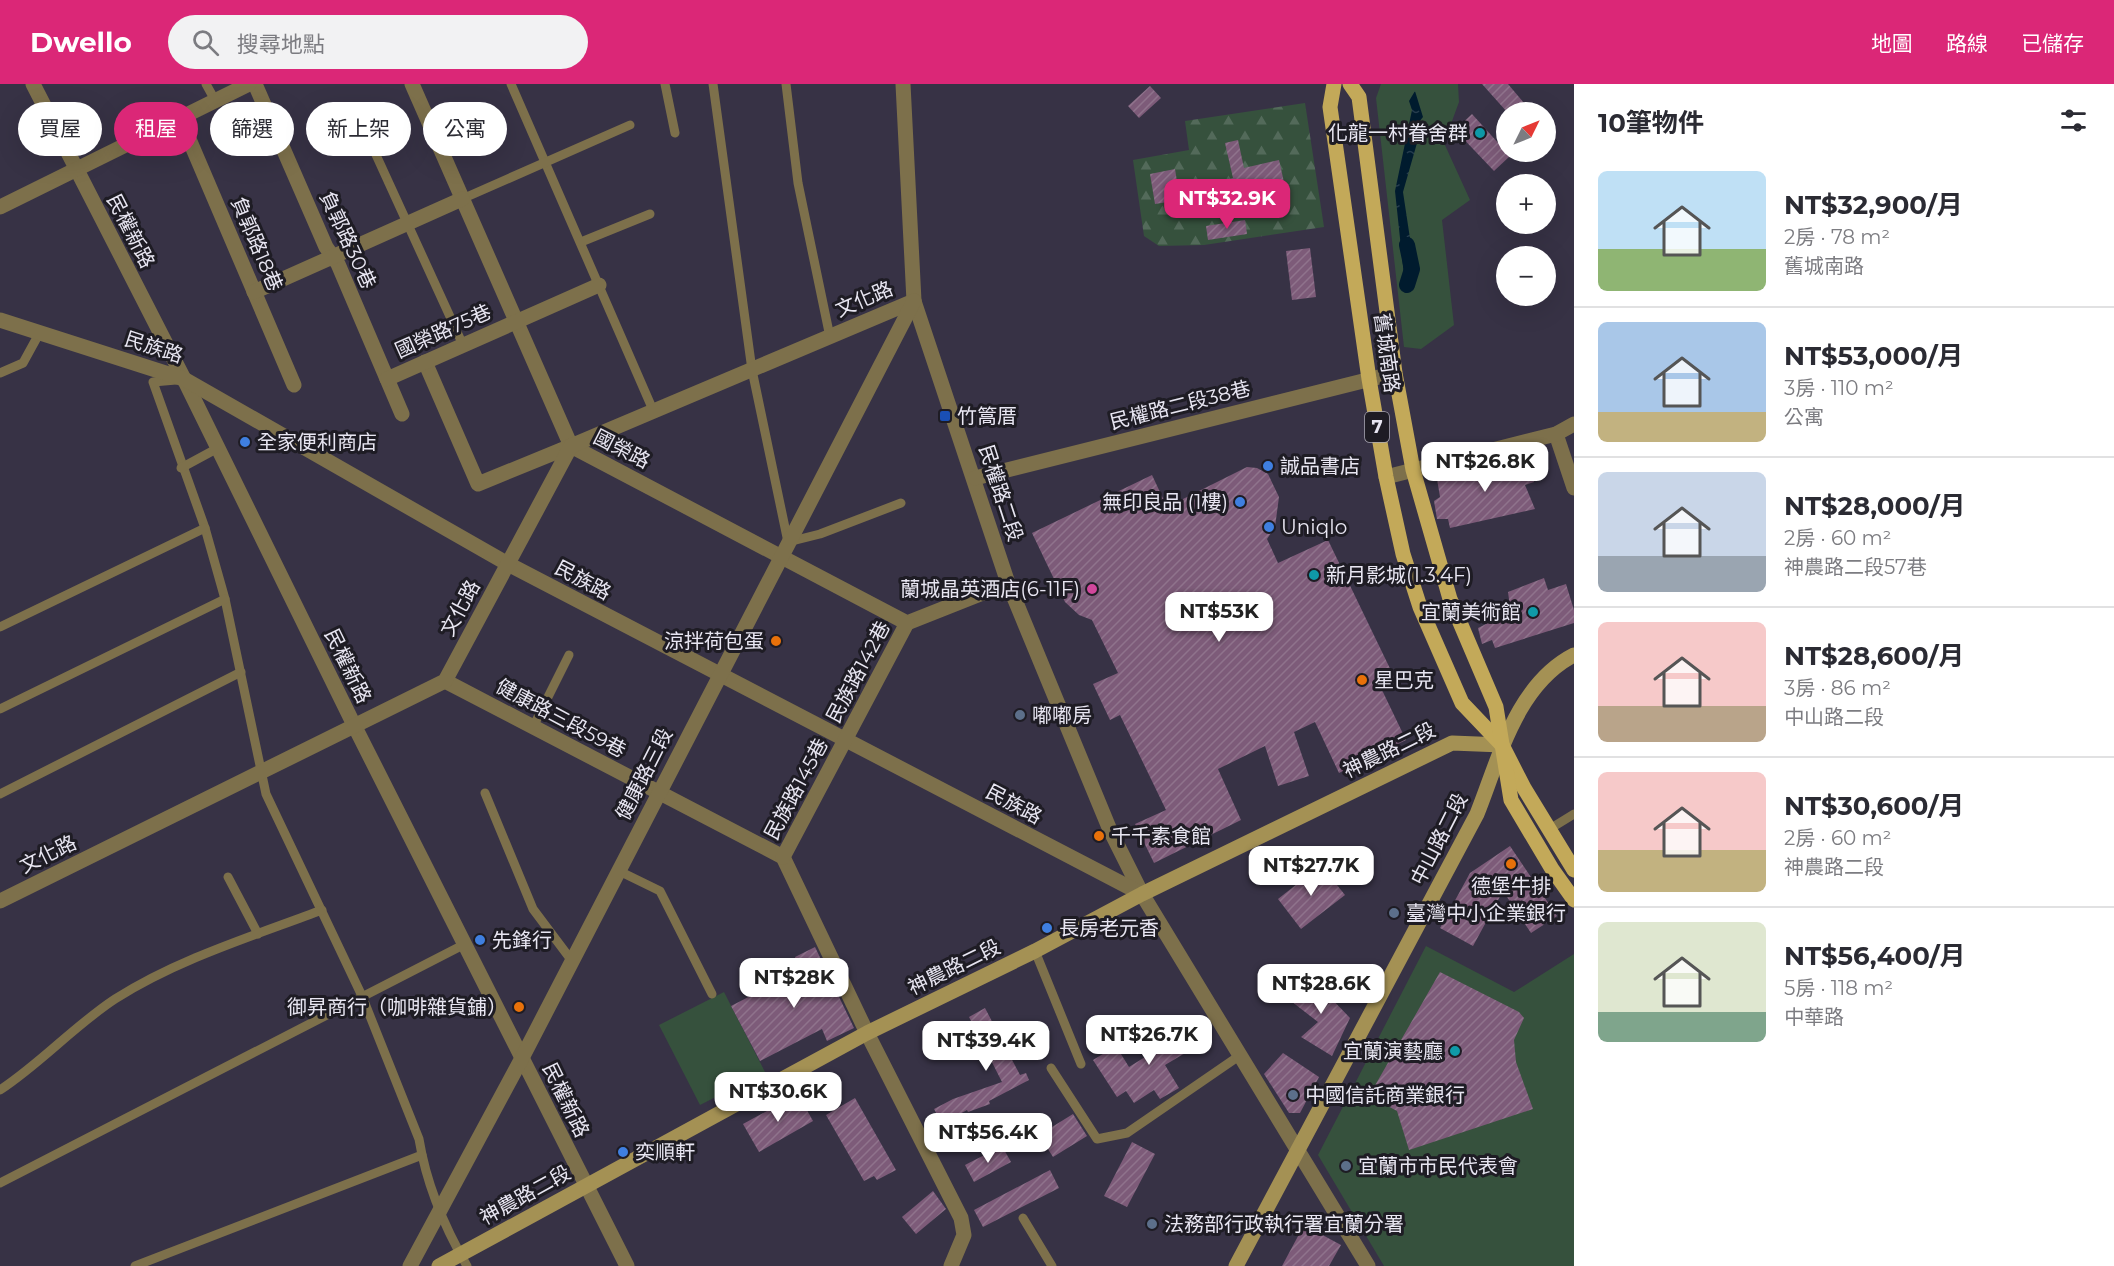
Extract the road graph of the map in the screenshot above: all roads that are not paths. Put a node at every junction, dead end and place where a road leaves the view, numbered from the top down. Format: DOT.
graph roads {
  1 [pos="33,84"];
  2 [pos="206,84"];
  3 [pos="249,84"];
  4 [pos="255,84"];
  5 [pos="412,84"];
  6 [pos="511,84"];
  7 [pos="665,84"];
  8 [pos="713,84"];
  9 [pos="786,84"];
  10 [pos="903,84"];
  11 [pos="1334,84"];
  12 [pos="1350,84"];
  13 [pos="216,102"];
  14 [pos="630,125"];
  15 [pos="675,133"];
  16 [pos="114,150"];
  17 [pos="196,156"];
  18 [pos="377,156"];
  19 [pos="546,163"];
  20 [pos="76,169"];
  21 [pos="462,199"];
  22 [pos="0,207"];
  23 [pos="650,214"];
  24 [pos="408,223"];
  25 [pos="581,242"];
  26 [pos="332,256"];
  27 [pos="599,285"];
  28 [pos="254,292"];
  29 [pos="915,301"];
  30 [pos="0,320"];
  31 [pos="516,321"];
  32 [pos="40,332"];
  33 [pos="830,337"];
  34 [pos="463,345"];
  35 [pos="425,362"];
  36 [pos="752,370"];
  37 [pos="1395,373"];
  38 [pos="0,374"];
  39 [pos="184,379"];
  40 [pos="387,379"];
  41 [pos="1369,379"];
  42 [pos="294,386"];
  43 [pos="653,410"];
  44 [pos="402,414"];
  45 [pos="1574,424"];
  46 [pos="1556,434"];
  47 [pos="571,446"];
  48 [pos="218,448"];
  49 [pos="181,468"];
  50 [pos="1413,470"];
  51 [pos="1386,477"];
  52 [pos="975,478"];
  53 [pos="1574,488"];
  54 [pos="901,503"];
  55 [pos="204,528"];
  56 [pos="785,549"];
  57 [pos="508,564"];
  58 [pos="1008,583"];
  59 [pos="225,599"];
  60 [pos="907,623"];
  61 [pos="0,627"];
  62 [pos="569,655"];
  63 [pos="1574,655"];
  64 [pos="241,672"];
  65 [pos="720,674"];
  66 [pos="445,681"];
  67 [pos="0,709"];
  68 [pos="354,725"];
  69 [pos="533,727"];
  70 [pos="845,740"];
  71 [pos="1502,745"];
  72 [pos="261,773"];
  73 [pos="658,792"];
  74 [pos="485,793"];
  75 [pos="0,794"];
  76 [pos="1574,814"];
  77 [pos="1548,830"];
  78 [pos="783,857"];
  79 [pos="1574,870"];
  80 [pos="619,871"];
  81 [pos="228,877"];
  82 [pos="1142,894"];
  83 [pos="1574,900"];
  84 [pos="0,902"];
  85 [pos="322,910"];
  86 [pos="258,934"];
  87 [pos="465,944"];
  88 [pos="1035,951"];
  89 [pos="572,961"];
  90 [pos="712,994"];
  91 [pos="362,996"];
  92 [pos="867,1033"];
  93 [pos="1239,1056"];
  94 [pos="522,1058"];
  95 [pos="1081,1064"];
  96 [pos="1050,1068"];
  97 [pos="0,1090"];
  98 [pos="1298,1150"];
  99 [pos="422,1155"];
  100 [pos="0,1183"];
  101 [pos="585,1186"];
  102 [pos="440,1209"];
  103 [pos="1023,1218"];
  104 [pos="464,1260"];
  105 [pos="135,1266"];
  106 [pos="410,1266"];
  107 [pos="439,1266"];
  108 [pos="627,1266"];
  109 [pos="951,1266"];
  110 [pos="1052,1266"];
  111 [pos="1236,1266"];
  112 [pos="1368,1266"];
  1 -- 20 [label="street, 民權新路"];
  2 -- 13 [label="lane"];
  3 -- 13 [label="street"];
  4 -- 26 [label="street, 負郭路30巷"];
  5 -- 21 [label="street, 國榮路"];
  6 -- 19 [label="lane"];
  7 -- 15 [label="lane"];
  8 -- 36 [label="lane"];
  9 -- 33 [label="lane"];
  10 -- 29 [label="street, 民權路二段"];
  11 -- 41 [label="main road, 舊城南路 / 7"];
  12 -- 37 [label="main road, 舊城南路 / 7"];
  14 -- 19 [label="lane"];
  16 -- 20 [label="street"];
  17 -- 28 [label="street, 負郭路18巷"];
  18 -- 24 [label="lane"];
  19 -- 21 [label="lane"];
  19 -- 25 [label="lane"];
  20 -- 22 [label="street"];
  20 -- 39 [label="street, 民權新路"];
  21 -- 24 [label="street"];
  21 -- 31 [label="street, 國榮路"];
  23 -- 25 [label="lane"];
  24 -- 26 [label="street"];
  24 -- 34 [label="lane"];
  25 -- 27 [label="lane"];
  26 -- 28 [label="street"];
  26 -- 40 [label="street, 負郭路30巷"];
  27 -- 31 [label="street, 國榮路75巷"];
  27 -- 43 [label="lane"];
  28 -- 42 [label="street, 負郭路18巷"];
  29 -- 33 [label="street, 文化路"];
  29 -- 52 [label="street, 民權路二段"];
  29 -- 56 [label="street, 健康路三段"];
  30 -- 32 [label="street, 民族路"];
  31 -- 34 [label="street, 國榮路75巷"];
  31 -- 47 [label="street, 國榮路"];
  32 -- 38 [label="lane"];
  32 -- 39 [label="street, 民族路"];
  33 -- 36 [label="street, 文化路"];
  34 -- 35 [label="street, 國榮路75巷"];
  35 -- 40 [label="street, 國榮路75巷"];
  35 -- 47 [label="street"];
  36 -- 43 [label="street, 文化路"];
  36 -- 56 [label="lane"];
  37 -- 41 [label="street, 民權路二段38巷"];
  37 -- 50 [label="main road, 舊城南路 / 7"];
  39 -- 48 [label="street, 民權新路"];
  39 -- 49 [label="lane"];
  39 -- 57 [label="street, 民族路"];
  40 -- 44 [label="street, 負郭路30巷"];
  41 -- 51 [label="main road, 舊城南路 / 7"];
  41 -- 52 [label="street, 民權路二段38巷"];
  43 -- 47 [label="street, 文化路"];
  45 -- 46 [label="street"];
  46 -- 50 [label="street"];
  46 -- 53 [label="street"];
  47 -- 56 [label="street, 國榮路"];
  47 -- 57 [label="street, 文化路"];
  48 -- 49 [label="lane"];
  48 -- 68 [label="street, 民權新路"];
  49 -- 55 [label="lane"];
  50 -- 51 [label="street"];
  50 -- 71 [label="main road, 舊城南路 / 7"];
  51 -- 71 [label="main road, 舊城南路 / 7"];
  52 -- 58 [label="street, 民權路二段"];
  54 -- 56 [label="lane"];
  55 -- 59 [label="lane"];
  55 -- 61 [label="lane"];
  56 -- 60 [label="street, 國榮路"];
  56 -- 65 [label="street, 健康路三段"];
  57 -- 65 [label="street, 民族路"];
  57 -- 66 [label="street, 文化路"];
  58 -- 60 [label="street"];
  58 -- 82 [label="street, 民權路二段"];
  59 -- 64 [label="lane"];
  59 -- 67 [label="lane"];
  60 -- 70 [label="street, 民族路142巷"];
  62 -- 69 [label="lane"];
  63 -- 71 [label="street, 中山路二段"];
  64 -- 72 [label="lane"];
  64 -- 75 [label="lane"];
  65 -- 70 [label="street, 民族路"];
  65 -- 73 [label="street, 健康路三段"];
  66 -- 68 [label="street, 文化路"];
  66 -- 69 [label="street, 健康路三段59巷"];
  68 -- 72 [label="street, 文化路"];
  68 -- 87 [label="street, 民權新路"];
  69 -- 73 [label="street, 健康路三段59巷"];
  70 -- 78 [label="street, 民族路145巷"];
  70 -- 82 [label="street, 民族路"];
  71 -- 77 [label="main road, 舊城南路 / 7"];
  71 -- 82 [label="street, 神農路二段"];
  71 -- 83 [label="main road, 舊城南路 / 7"];
  71 -- 98 [label="street, 中山路二段"];
  72 -- 84 [label="street, 文化路"];
  72 -- 85 [label="lane"];
  73 -- 78 [label="street, 健康路三段59巷"];
  73 -- 80 [label="street, 健康路三段"];
  74 -- 89 [label="lane"];
  76 -- 77 [label="lane"];
  77 -- 79 [label="main road, 舊城南路 / 7"];
  78 -- 92 [label="street"];
  80 -- 89 [label="street, 健康路三段"];
  80 -- 90 [label="lane"];
  81 -- 86 [label="lane"];
  82 -- 88 [label="street, 神農路二段"];
  82 -- 93 [label="street, 民權路二段"];
  85 -- 86 [label="lane"];
  85 -- 91 [label="lane"];
  86 -- 97 [label="lane"];
  87 -- 91 [label="lane"];
  87 -- 94 [label="street, 民權新路"];
  88 -- 92 [label="street, 神農路二段"];
  88 -- 95 [label="lane"];
  89 -- 94 [label="street, 健康路三段"];
  91 -- 99 [label="lane"];
  91 -- 100 [label="lane"];
  92 -- 101 [label="street, 神農路二段"];
  92 -- 109 [label="street"];
  93 -- 96 [label="lane"];
  93 -- 98 [label="street, 民權路二段"];
  94 -- 101 [label="street, 民權新路"];
  94 -- 102 [label="street, 健康路三段"];
  98 -- 111 [label="street, 中山路二段"];
  98 -- 112 [label="street, 民權路二段"];
  99 -- 102 [label="lane"];
  99 -- 105 [label="lane"];
  101 -- 104 [label="street, 神農路二段"];
  101 -- 108 [label="street, 民權新路"];
  102 -- 104 [label="lane"];
  102 -- 106 [label="street, 健康路三段"];
  103 -- 110 [label="lane"];
  104 -- 107 [label="street, 神農路二段"];
}
